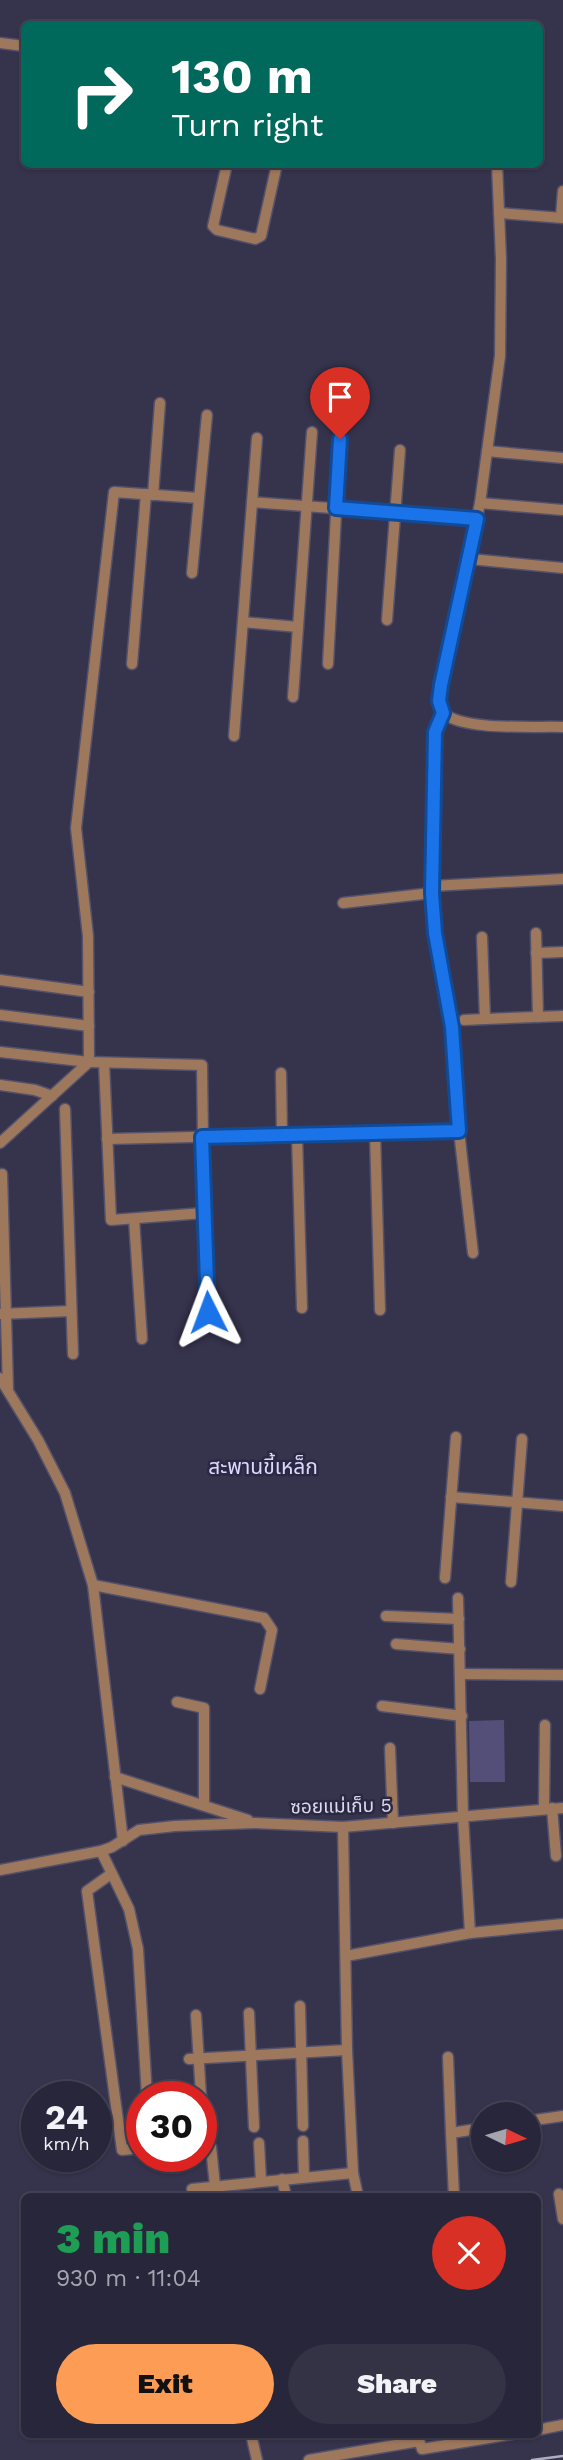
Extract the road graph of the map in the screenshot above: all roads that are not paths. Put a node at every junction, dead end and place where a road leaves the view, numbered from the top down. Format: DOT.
graph roads {
  1 [pos="0,43"];
  2 [pos="21,46"];
  3 [pos="226,168"];
  4 [pos="276,168"];
  5 [pos="497,168"];
  6 [pos="563,191"];
  7 [pos="499,213"];
  8 [pos="562,217"];
  9 [pos="160,403"];
  10 [pos="207,415"];
  11 [pos="312,432"];
  12 [pos="257,438"];
  13 [pos="340,439"];
  14 [pos="400,450"];
  15 [pos="487,451"];
  16 [pos="563,458"];
  17 [pos="150,495"];
  18 [pos="199,498"];
  19 [pos="252,502"];
  20 [pos="480,503"];
  21 [pos="307,506"];
  22 [pos="336,508"];
  23 [pos="563,510"];
  24 [pos="395,513"];
  25 [pos="477,519"];
  26 [pos="470,559"];
  27 [pos="563,568"];
  28 [pos="192,573"];
  29 [pos="387,620"];
  30 [pos="243,622"];
  31 [pos="298,627"];
  32 [pos="132,664"];
  33 [pos="328,664"];
  34 [pos="293,697"];
  35 [pos="443,713"];
  36 [pos="563,727"];
  37 [pos="234,736"];
  38 [pos="563,880"];
  39 [pos="432,890"];
  40 [pos="343,902"];
  41 [pos="536,933"];
  42 [pos="482,937"];
  43 [pos="563,952"];
  44 [pos="536,953"];
  45 [pos="0,980"];
  46 [pos="89,992"];
  47 [pos="0,1015"];
  48 [pos="563,1016"];
  49 [pos="538,1017"];
  50 [pos="485,1019"];
  51 [pos="464,1020"];
  52 [pos="89,1026"];
  53 [pos="0,1052"];
  54 [pos="89,1062"];
  55 [pos="104,1063"];
  56 [pos="281,1073"];
  57 [pos="0,1086"];
  58 [pos="52,1096"];
  59 [pos="65,1109"];
  60 [pos="459,1131"];
  61 [pos="375,1133"];
  62 [pos="282,1135"];
  63 [pos="297,1135"];
  64 [pos="202,1137"];
  65 [pos="107,1139"];
  66 [pos="0,1143"];
  67 [pos="2,1174"];
  68 [pos="204,1213"];
  69 [pos="134,1219"];
  70 [pos="473,1253"];
  71 [pos="302,1308"];
  72 [pos="380,1310"];
  73 [pos="72,1311"];
  74 [pos="208,1312"];
  75 [pos="4,1314"];
  76 [pos="142,1339"];
  77 [pos="73,1354"];
  78 [pos="0,1378"];
  79 [pos="8,1389"];
  80 [pos="456,1437"];
  81 [pos="522,1439"];
  82 [pos="451,1497"];
  83 [pos="517,1502"];
  84 [pos="563,1506"];
  85 [pos="445,1578"];
  86 [pos="511,1582"];
  87 [pos="93,1585"];
  88 [pos="458,1598"];
  89 [pos="386,1616"];
  90 [pos="459,1619"];
  91 [pos="396,1644"];
  92 [pos="460,1648"];
  93 [pos="460,1674"];
  94 [pos="563,1675"];
  95 [pos="260,1689"];
  96 [pos="177,1702"];
  97 [pos="382,1706"];
  98 [pos="461,1716"];
  99 [pos="545,1726"];
  100 [pos="390,1748"];
  101 [pos="115,1777"];
  102 [pos="204,1805"];
  103 [pos="553,1808"];
  104 [pos="463,1816"];
  105 [pos="255,1823"];
  106 [pos="393,1823"];
  107 [pos="343,1827"];
  108 [pos="123,1841"];
  109 [pos="101,1851"];
  110 [pos="556,1856"];
  111 [pos="0,1870"];
  112 [pos="111,1874"];
  113 [pos="563,1924"];
  114 [pos="470,1933"];
  115 [pos="346,1956"];
  116 [pos="300,2006"];
  117 [pos="249,2012"];
  118 [pos="196,2015"];
  119 [pos="347,2050"];
  120 [pos="300,2053"];
  121 [pos="250,2056"];
  122 [pos="448,2057"];
  123 [pos="194,2059"];
  124 [pos="146,2081"];
  125 [pos="198,2081"];
  126 [pos="563,2116"];
  127 [pos="541,2119"];
  128 [pos="303,2126"];
  129 [pos="254,2127"];
  130 [pos="471,2130"];
  131 [pos="451,2133"];
  132 [pos="303,2141"];
  133 [pos="259,2143"];
  134 [pos="126,2150"];
  135 [pos="214,2172"];
  136 [pos="352,2173"];
  137 [pos="304,2178"];
  138 [pos="282,2179"];
  139 [pos="261,2181"];
  140 [pos="234,2184"];
  141 [pos="215,2186"];
  142 [pos="193,2193"];
  143 [pos="236,2193"];
  144 [pos="285,2193"];
  145 [pos="357,2193"];
  146 [pos="454,2193"];
  147 [pos="559,2194"];
  148 [pos="563,2219"];
  149 [pos="563,2425"];
  150 [pos="541,2429"];
  151 [pos="252,2438"];
  152 [pos="459,2438"];
  153 [pos="419,2441"];
  154 [pos="257,2460"];
  155 [pos="309,2460"];
  1 -- 2 [label="street"];
  3 -- 4 [label="street"];
  5 -- 7 [label="street"];
  6 -- 8 [label="street"];
  7 -- 8 [label="street"];
  7 -- 15 [label="street"];
  9 -- 17 [label="street"];
  10 -- 18 [label="street"];
  11 -- 21 [label="street"];
  12 -- 19 [label="street"];
  13 -- 22 [label="street"];
  14 -- 24 [label="street"];
  15 -- 16 [label="street"];
  15 -- 20 [label="street"];
  17 -- 18 [label="street"];
  17 -- 32 [label="street"];
  17 -- 46 [label="street"];
  18 -- 28 [label="street"];
  19 -- 21 [label="street"];
  19 -- 30 [label="street"];
  20 -- 23 [label="street"];
  20 -- 25 [label="street"];
  21 -- 22 [label="street"];
  21 -- 31 [label="street"];
  22 -- 24 [label="street"];
  22 -- 33 [label="street"];
  24 -- 25 [label="street"];
  24 -- 29 [label="street"];
  25 -- 26 [label="street"];
  26 -- 27 [label="street"];
  26 -- 35 [label="street"];
  30 -- 31 [label="street"];
  30 -- 37 [label="street"];
  31 -- 34 [label="street"];
  35 -- 36 [label="street"];
  35 -- 39 [label="street"];
  38 -- 39 [label="street"];
  39 -- 40 [label="street"];
  39 -- 60 [label="street"];
  41 -- 44 [label="street"];
  42 -- 50 [label="street"];
  43 -- 44 [label="street"];
  44 -- 49 [label="street"];
  45 -- 46 [label="street"];
  46 -- 52 [label="street"];
  47 -- 52 [label="street"];
  48 -- 49 [label="street"];
  49 -- 50 [label="street"];
  50 -- 51 [label="street"];
  52 -- 54 [label="street"];
  53 -- 54 [label="street"];
  54 -- 55 [label="street"];
  54 -- 58 [label="street"];
  55 -- 64 [label="street"];
  55 -- 65 [label="street"];
  56 -- 62 [label="street"];
  57 -- 58 [label="street"];
  58 -- 66 [label="street"];
  59 -- 73 [label="street"];
  60 -- 61 [label="street"];
  60 -- 70 [label="street"];
  61 -- 63 [label="street"];
  61 -- 72 [label="street"];
  62 -- 63 [label="street"];
  62 -- 64 [label="street"];
  63 -- 71 [label="street"];
  64 -- 65 [label="street"];
  64 -- 68 [label="street"];
  65 -- 69 [label="street"];
  67 -- 75 [label="street"];
  68 -- 69 [label="street"];
  68 -- 74 [label="street"];
  69 -- 76 [label="street"];
  73 -- 75 [label="street"];
  73 -- 77 [label="street"];
  75 -- 79 [label="street"];
  78 -- 79 [label="street"];
  79 -- 87 [label="street"];
  80 -- 82 [label="street"];
  81 -- 83 [label="street"];
  82 -- 83 [label="street"];
  82 -- 85 [label="street"];
  83 -- 84 [label="street"];
  83 -- 86 [label="street"];
  87 -- 95 [label="street"];
  87 -- 101 [label="street"];
  88 -- 90 [label="street"];
  89 -- 90 [label="street"];
  90 -- 92 [label="street"];
  91 -- 92 [label="street"];
  92 -- 93 [label="street"];
  93 -- 94 [label="street"];
  93 -- 98 [label="street"];
  96 -- 102 [label="street"];
  97 -- 98 [label="street"];
  98 -- 104 [label="street"];
  99 -- 103 [label="street"];
  100 -- 106 [label="street"];
  101 -- 102 [label="street"];
  101 -- 108 [label="street"];
  102 -- 105 [label="street"];
  103 -- 104 [label="street, ซอยแม่เก็บ 5"];
  103 -- 110 [label="street"];
  104 -- 106 [label="street, ซอยแม่เก็บ 5"];
  104 -- 114 [label="street"];
  105 -- 107 [label="street, ซอยแม่เก็บ 5"];
  105 -- 108 [label="street, ซอยแม่เก็บ 5"];
  106 -- 107 [label="street, ซอยแม่เก็บ 5"];
  107 -- 115 [label="street"];
  108 -- 109 [label="street, ซอยแม่เก็บ 5"];
  109 -- 111 [label="street, ซอยแม่เก็บ 5"];
  109 -- 112 [label="street"];
  112 -- 124 [label="street"];
  112 -- 134 [label="street"];
  113 -- 114 [label="street"];
  114 -- 115 [label="street"];
  115 -- 119 [label="street"];
  116 -- 120 [label="street"];
  117 -- 121 [label="street"];
  118 -- 123 [label="street"];
  119 -- 120 [label="street"];
  119 -- 136 [label="street"];
  120 -- 121 [label="street"];
  120 -- 128 [label="street"];
  121 -- 123 [label="street"];
  121 -- 129 [label="street"];
  122 -- 131 [label="street"];
  123 -- 125 [label="street"];
  126 -- 127 [label="street"];
  130 -- 131 [label="street"];
  131 -- 146 [label="street"];
  132 -- 137 [label="street"];
  133 -- 139 [label="street"];
  135 -- 141 [label="street"];
  136 -- 137 [label="street"];
  136 -- 145 [label="street"];
  137 -- 138 [label="street"];
  138 -- 139 [label="street"];
  138 -- 144 [label="street"];
  139 -- 140 [label="street"];
  140 -- 141 [label="street"];
  140 -- 143 [label="street"];
  141 -- 142 [label="street"];
  147 -- 148 [label="street"];
  149 -- 150 [label="street"];
  151 -- 154 [label="street"];
  152 -- 153 [label="street"];
  153 -- 155 [label="street"];
}
